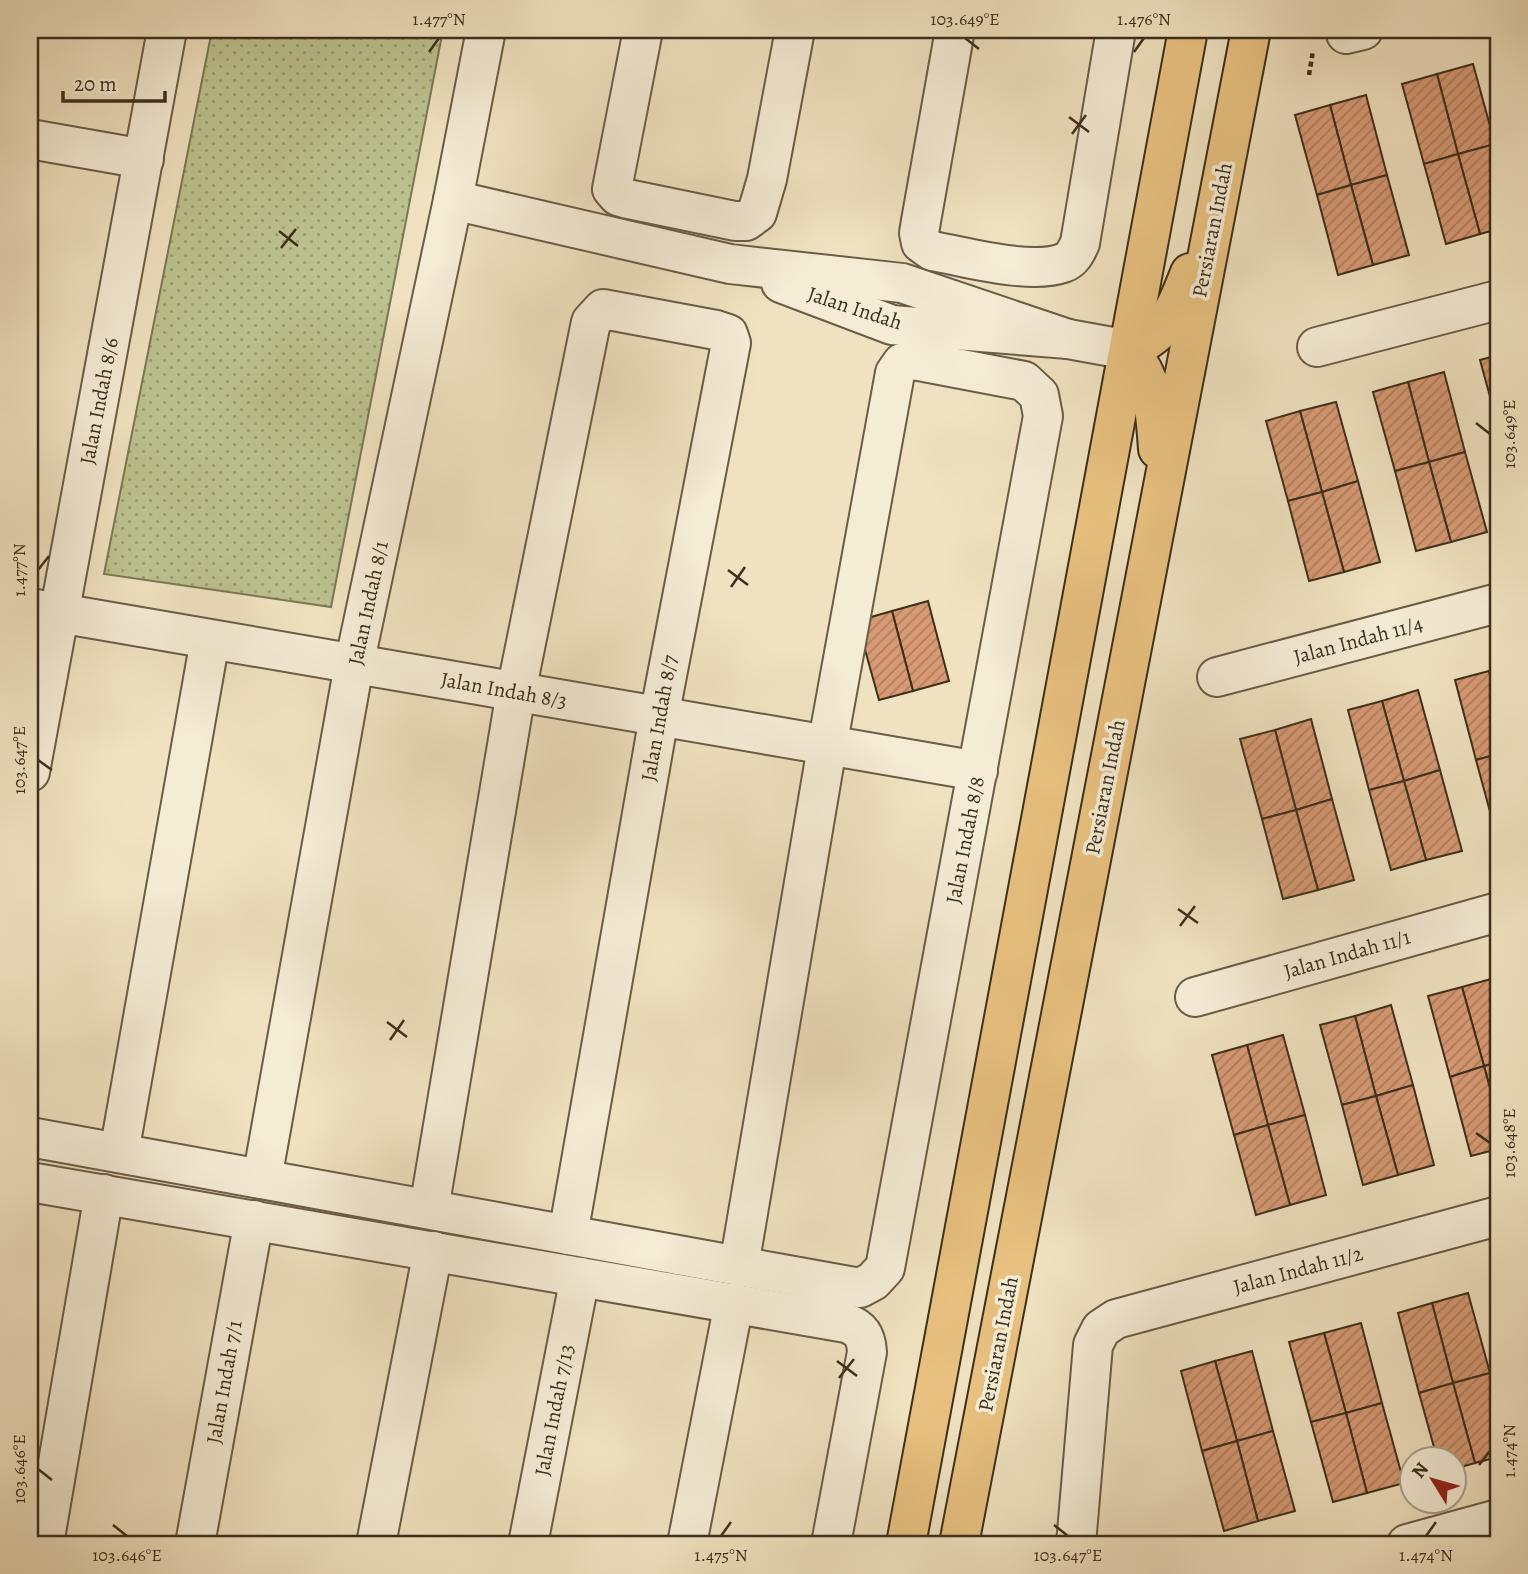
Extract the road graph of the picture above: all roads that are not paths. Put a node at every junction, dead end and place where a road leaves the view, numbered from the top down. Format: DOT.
graph roads {
  1 [pos="167,30"];
  2 [pos="486,30"];
  3 [pos="643,30"];
  4 [pos="795,30"];
  5 [pos="955,30"];
  6 [pos="1116,30"];
  7 [pos="1188,30"];
  8 [pos="1251,30"];
  9 [pos="30,139"];
  10 [pos="144,159"];
  11 [pos="453,200"];
  12 [pos="1218,203"];
  13 [pos="1498,300"];
  14 [pos="1317,348"];
  15 [pos="1129,350"];
  16 [pos="1161,496"];
  17 [pos="1498,603"];
  18 [pos="45,611"];
  19 [pos="210,640"];
  20 [pos="354,665"];
  21 [pos="1217,677"];
  22 [pos="516,692"];
  23 [pos="659,717"];
  24 [pos="828,747"];
  25 [pos="978,771"];
  26 [pos="30,772"];
  27 [pos="1498,912"];
  28 [pos="1195,997"];
  29 [pos="30,1137"];
  30 [pos="119,1153"];
  31 [pos="262,1179"];
  32 [pos="30,1182"];
  33 [pos="104,1195"];
  34 [pos="429,1209"];
  35 [pos="1498,1216"];
  36 [pos="254,1220"];
  37 [pos="568,1235"];
  38 [pos="433,1251"];
  39 [pos="739,1266"];
  40 [pos="580,1277"];
  41 [pos="734,1303"];
  42 [pos="1498,1519"];
  43 [pos="44,1544"];
  44 [pos="195,1544"];
  45 [pos="376,1544"];
  46 [pos="528,1544"];
  47 [pos="687,1544"];
  48 [pos="831,1544"];
  49 [pos="906,1544"];
  50 [pos="959,1544"];
  51 [pos="1076,1544"];
  52 [pos="1407,1544"];
  1 -- 10 [label="street, Jalan Indah 8/6"];
  2 -- 11 [label="street, Jalan Indah 8/1"];
  3 -- 4 [label="street"];
  5 -- 6 [label="street"];
  7 -- 15 [label="main road"];
  8 -- 12 [label="main road, Persiaran Indah"];
  9 -- 10 [label="street"];
  10 -- 18 [label="street, Jalan Indah 8/6"];
  11 -- 15 [label="street, Jalan Indah"];
  11 -- 20 [label="street, Jalan Indah 8/1"];
  12 -- 15 [label="main road"];
  12 -- 16 [label="main road, Persiaran Indah"];
  13 -- 14 [label="street"];
  15 -- 16 [label="main road"];
  15 -- 49 [label="main road"];
  16 -- 50 [label="main road, Persiaran Indah"];
  17 -- 21 [label="street, Jalan Indah 11/4"];
  18 -- 19 [label="street, Jalan Indah 8/3"];
  18 -- 26 [label="street, Jalan Indah 8/6"];
  19 -- 20 [label="street, Jalan Indah 8/3"];
  19 -- 30 [label="street"];
  20 -- 22 [label="street, Jalan Indah 8/3"];
  20 -- 31 [label="street, Jalan Indah 8/1"];
  22 -- 23 [label="street, Jalan Indah 8/3"];
  22 -- 23 [label="street, Jalan Indah 8/7"];
  22 -- 34 [label="street"];
  23 -- 24 [label="street, Jalan Indah 8/3"];
  23 -- 37 [label="street, Jalan Indah 8/7"];
  24 -- 25 [label="street, Jalan Indah 8/3"];
  24 -- 25 [label="street, Jalan Indah 8/8"];
  24 -- 39 [label="street"];
  25 -- 39 [label="street, Jalan Indah 8/8"];
  27 -- 28 [label="street, Jalan Indah 11/1"];
  29 -- 30 [label="street"];
  30 -- 31 [label="street"];
  31 -- 34 [label="street"];
  32 -- 33 [label="street"];
  33 -- 36 [label="street"];
  33 -- 43 [label="street"];
  34 -- 37 [label="street"];
  35 -- 51 [label="street, Jalan Indah 11/2"];
  36 -- 38 [label="street"];
  36 -- 44 [label="street, Jalan Indah 7/1"];
  37 -- 39 [label="street"];
  38 -- 40 [label="street"];
  38 -- 45 [label="street"];
  40 -- 41 [label="street"];
  40 -- 46 [label="street, Jalan Indah 7/13"];
  41 -- 47 [label="street"];
  41 -- 48 [label="street"];
  42 -- 52 [label="street"];
}
